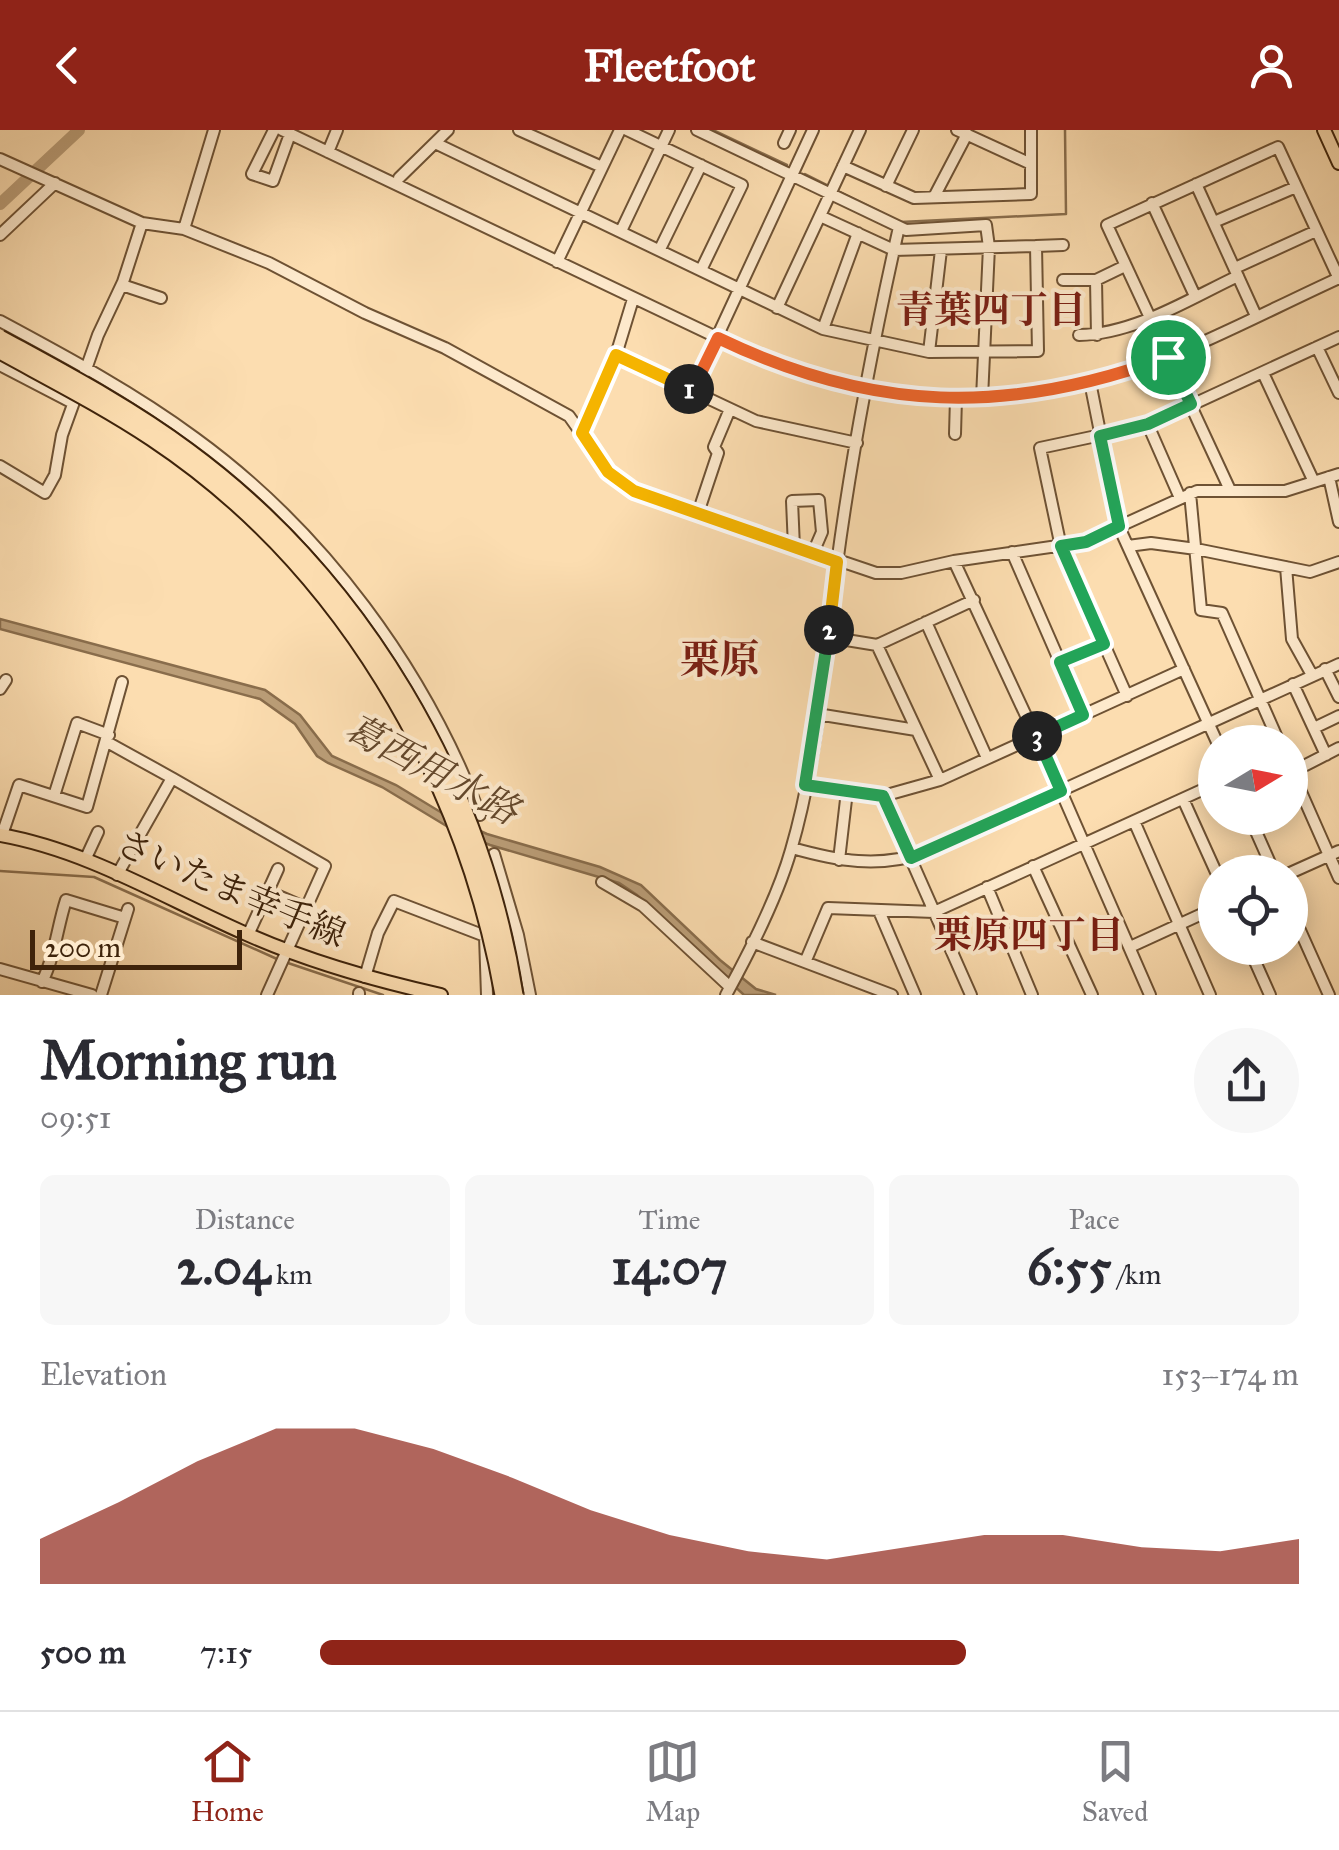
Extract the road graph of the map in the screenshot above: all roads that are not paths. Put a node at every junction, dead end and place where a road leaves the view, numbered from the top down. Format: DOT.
graph roads {
  1 [pos="214,130"];
  2 [pos="274,130"];
  3 [pos="338,130"];
  4 [pos="448,130"];
  5 [pos="518,130"];
  6 [pos="624,130"];
  7 [pos="669,130"];
  8 [pos="697,130"];
  9 [pos="790,130"];
  10 [pos="813,130"];
  11 [pos="860,130"];
  12 [pos="914,130"];
  13 [pos="1031,130"];
  14 [pos="1328,131"];
  15 [pos="286,132"];
  16 [pos="962,132"];
  17 [pos="435,143"];
  18 [pos="784,143"];
  19 [pos="660,146"];
  20 [pos="328,152"];
  21 [pos="0,159"];
  22 [pos="1339,163"];
  23 [pos="1031,164"];
  24 [pos="701,165"];
  25 [pos="844,166"];
  26 [pos="602,167"];
  27 [pos="792,176"];
  28 [pos="399,178"];
  29 [pos="54,183"];
  30 [pos="1196,184"];
  31 [pos="886,186"];
  32 [pos="1296,187"];
  33 [pos="830,193"];
  34 [pos="934,197"];
  35 [pos="1152,203"];
  36 [pos="580,214"];
  37 [pos="820,216"];
  38 [pos="1214,222"];
  39 [pos="142,223"];
  40 [pos="900,227"];
  41 [pos="184,229"];
  42 [pos="1316,231"];
  43 [pos="621,232"];
  44 [pos="858,233"];
  45 [pos="0,235"];
  46 [pos="1063,245"];
  47 [pos="1036,246"];
  48 [pos="989,248"];
  49 [pos="660,249"];
  50 [pos="894,250"];
  51 [pos="941,250"];
  52 [pos="557,262"];
  53 [pos="1125,266"];
  54 [pos="700,270"];
  55 [pos="1236,272"];
  56 [pos="1339,278"];
  57 [pos="1063,280"];
  58 [pos="1096,280"];
  59 [pos="122,285"];
  60 [pos="739,289"];
  61 [pos="1195,296"];
  62 [pos="161,298"];
  63 [pos="633,298"];
  64 [pos="778,308"];
  65 [pos="1256,316"];
  66 [pos="1150,318"];
  67 [pos="0,321"];
  68 [pos="823,329"];
  69 [pos="1079,335"];
  70 [pos="1097,335"];
  71 [pos="1339,337"];
  72 [pos="0,338"];
  73 [pos="718,338"];
  74 [pos="876,342"];
  75 [pos="1318,347"];
  76 [pos="0,351"];
  77 [pos="929,352"];
  78 [pos="984,352"];
  79 [pos="616,355"];
  80 [pos="1168,357"];
  81 [pos="0,364"];
  82 [pos="86,368"];
  83 [pos="1262,373"];
  84 [pos="1090,382"];
  85 [pos="868,390"];
  86 [pos="692,391"];
  87 [pos="1339,393"];
  88 [pos="956,398"];
  89 [pos="982,398"];
  90 [pos="73,403"];
  91 [pos="1191,404"];
  92 [pos="730,409"];
  93 [pos="1148,424"];
  94 [pos="582,433"];
  95 [pos="955,434"];
  96 [pos="1100,436"];
  97 [pos="858,443"];
  98 [pos="0,466"];
  99 [pos="1334,476"];
  100 [pos="1314,482"];
  101 [pos="1230,490"];
  102 [pos="1185,495"];
  103 [pos="698,512"];
  104 [pos="1339,522"];
  105 [pos="1119,526"];
  106 [pos="1061,546"];
  107 [pos="1128,546"];
  108 [pos="794,547"];
  109 [pos="1196,549"];
  110 [pos="1012,552"];
  111 [pos="812,553"];
  112 [pos="954,561"];
  113 [pos="837,562"];
  114 [pos="1339,562"];
  115 [pos="1286,567"];
  116 [pos="974,600"];
  117 [pos="926,622"];
  118 [pos="828,638"];
  119 [pos="1104,644"];
  120 [pos="876,645"];
  121 [pos="1060,662"];
  122 [pos="1339,664"];
  123 [pos="1184,669"];
  124 [pos="1326,669"];
  125 [pos="1312,675"];
  126 [pos="122,682"];
  127 [pos="1293,684"];
  128 [pos="1126,696"];
  129 [pos="1339,698"];
  130 [pos="1260,699"];
  131 [pos="817,714"];
  132 [pos="1083,715"];
  133 [pos="1339,716"];
  134 [pos="1208,723"];
  135 [pos="1271,725"];
  136 [pos="1314,728"];
  137 [pos="916,730"];
  138 [pos="1036,736"];
  139 [pos="108,738"];
  140 [pos="1339,748"];
  141 [pos="1326,755"];
  142 [pos="988,758"];
  143 [pos="1308,763"];
  144 [pos="172,778"];
  145 [pos="940,780"];
  146 [pos="805,785"];
  147 [pos="847,791"];
  148 [pos="1061,791"];
  149 [pos="1198,791"];
  150 [pos="54,796"];
  151 [pos="883,796"];
  152 [pos="1183,798"];
  153 [pos="1308,803"];
  154 [pos="5,809"];
  155 [pos="480,815"];
  156 [pos="1134,821"];
  157 [pos="98,832"];
  158 [pos="1,835"];
  159 [pos="1085,844"];
  160 [pos="792,848"];
  161 [pos="1334,853"];
  162 [pos="494,854"];
  163 [pos="1208,855"];
  164 [pos="911,858"];
  165 [pos="85,860"];
  166 [pos="839,860"];
  167 [pos="1308,865"];
  168 [pos="1033,866"];
  169 [pos="278,869"];
  170 [pos="118,876"];
  171 [pos="1339,878"];
  172 [pos="602,882"];
  173 [pos="987,887"];
  174 [pos="268,891"];
  175 [pos="306,908"];
  176 [pos="879,911"];
  177 [pos="934,912"];
  178 [pos="1198,916"];
  179 [pos="1181,924"];
  180 [pos="248,935"];
  181 [pos="752,942"];
  182 [pos="1130,947"];
  183 [pos="1308,948"];
  184 [pos="286,950"];
  185 [pos="806,960"];
  186 [pos="1257,965"];
  187 [pos="0,968"];
  188 [pos="365,977"];
  189 [pos="42,982"];
  190 [pos="729,989"];
  191 [pos="57,991"];
  192 [pos="92,995"];
  193 [pos="101,995"];
  194 [pos="267,995"];
  195 [pos="441,995"];
  196 [pos="487,995"];
  197 [pos="503,995"];
  198 [pos="516,995"];
  199 [pos="530,995"];
  200 [pos="892,995"];
  201 [pos="915,995"];
  202 [pos="972,995"];
  203 [pos="1032,995"];
  204 [pos="1092,995"];
  205 [pos="1150,995"];
  206 [pos="1210,995"];
  207 [pos="1270,995"];
  208 [pos="1329,995"];
  1 -- 41 [label="street"];
  2 -- 15 [label="street"];
  3 -- 20 [label="street"];
  4 -- 17 [label="street"];
  5 -- 26 [label="street"];
  6 -- 19 [label="street"];
  6 -- 26 [label="street"];
  7 -- 19 [label="street"];
  8 -- 27 [label="street"];
  9 -- 18 [label="street"];
  10 -- 27 [label="street"];
  11 -- 25 [label="street"];
  12 -- 31 [label="street"];
  13 -- 23 [label="street"];
  14 -- 22 [label="main road"];
  15 -- 20 [label="street"];
  16 -- 23 [label="street"];
  16 -- 34 [label="street"];
  17 -- 28 [label="street"];
  17 -- 36 [label="street"];
  19 -- 24 [label="street"];
  19 -- 43 [label="street"];
  20 -- 52 [label="street"];
  21 -- 29 [label="street"];
  23 -- 34 [label="street"];
  24 -- 49 [label="street"];
  24 -- 54 [label="street"];
  25 -- 31 [label="street"];
  25 -- 33 [label="street"];
  26 -- 36 [label="street"];
  27 -- 33 [label="street"];
  27 -- 60 [label="street"];
  29 -- 39 [label="street"];
  29 -- 45 [label="street"];
  30 -- 32 [label="street"];
  30 -- 35 [label="street"];
  30 -- 38 [label="street"];
  31 -- 34 [label="street"];
  32 -- 38 [label="street"];
  32 -- 42 [label="street"];
  33 -- 37 [label="street"];
  33 -- 40 [label="street"];
  35 -- 53 [label="street"];
  35 -- 61 [label="street"];
  36 -- 43 [label="street"];
  36 -- 52 [label="street"];
  37 -- 44 [label="street"];
  37 -- 64 [label="street"];
  38 -- 55 [label="street"];
  39 -- 41 [label="street"];
  39 -- 59 [label="street"];
  40 -- 48 [label="street"];
  40 -- 50 [label="street"];
  41 -- 94 [label="street"];
  42 -- 55 [label="street"];
  42 -- 56 [label="street"];
  43 -- 49 [label="street"];
  44 -- 50 [label="street"];
  44 -- 68 [label="street"];
  46 -- 47 [label="street"];
  47 -- 48 [label="street"];
  47 -- 78 [label="street"];
  48 -- 51 [label="street"];
  48 -- 78 [label="street"];
  49 -- 54 [label="street"];
  50 -- 51 [label="street"];
  50 -- 74 [label="street"];
  51 -- 77 [label="street"];
  52 -- 63 [label="street"];
  53 -- 58 [label="street"];
  53 -- 66 [label="street"];
  54 -- 60 [label="street"];
  55 -- 61 [label="street"];
  55 -- 65 [label="street"];
  56 -- 65 [label="street"];
  57 -- 58 [label="street"];
  58 -- 70 [label="street"];
  59 -- 62 [label="street"];
  59 -- 82 [label="street"];
  60 -- 64 [label="street"];
  60 -- 73 [label="street"];
  61 -- 66 [label="street"];
  63 -- 73 [label="street"];
  63 -- 79 [label="street"];
  64 -- 68 [label="street"];
  65 -- 80 [label="street"];
  66 -- 70 [label="street"];
  66 -- 80 [label="street"];
  67 -- 82 [label="street"];
  68 -- 74 [label="street"];
  69 -- 70 [label="street"];
  71 -- 75 [label="street"];
  72 -- 198 [label="highway, bridge"];
  73 -- 85 [label="street"];
  73 -- 86 [label="street"];
  74 -- 77 [label="street"];
  74 -- 85 [label="street"];
  75 -- 83 [label="street"];
  75 -- 87 [label="street"];
  76 -- 197 [label="highway, bridge"];
  77 -- 78 [label="street"];
  78 -- 89 [label="street"];
  79 -- 86 [label="street"];
  79 -- 94 [label="street"];
  80 -- 84 [label="street"];
  80 -- 91 [label="street"];
  81 -- 90 [label="street"];
  82 -- 90 [label="street"];
  82 -- 155 [label="street"];
  83 -- 91 [label="street"];
  83 -- 100 [label="street"];
  84 -- 89 [label="street"];
  84 -- 96 [label="street"];
  85 -- 88 [label="street"];
  85 -- 97 [label="street"];
  86 -- 92 [label="street"];
  88 -- 89 [label="street"];
  88 -- 95 [label="street"];
  90 -- 98 [label="street"];
  91 -- 93 [label="street"];
  91 -- 101 [label="street"];
  92 -- 97 [label="street"];
  92 -- 103 [label="street"];
  93 -- 96 [label="street"];
  93 -- 102 [label="street"];
  94 -- 103 [label="street"];
  96 -- 105 [label="street"];
  96 -- 106 [label="street"];
  97 -- 113 [label="street"];
  99 -- 100 [label="street"];
  99 -- 104 [label="street"];
  100 -- 101 [label="street"];
  101 -- 102 [label="street"];
  102 -- 105 [label="street"];
  102 -- 109 [label="street"];
  103 -- 108 [label="street"];
  105 -- 106 [label="street"];
  105 -- 107 [label="street"];
  106 -- 110 [label="street"];
  106 -- 119 [label="street"];
  107 -- 109 [label="street"];
  107 -- 123 [label="street"];
  108 -- 111 [label="street"];
  108 -- 111 [label="street"];
  109 -- 115 [label="street"];
  109 -- 130 [label="street"];
  110 -- 112 [label="street"];
  110 -- 121 [label="street"];
  111 -- 113 [label="street"];
  112 -- 113 [label="street"];
  112 -- 116 [label="street"];
  113 -- 118 [label="street"];
  114 -- 115 [label="street"];
  115 -- 125 [label="street"];
  116 -- 117 [label="street"];
  116 -- 138 [label="street"];
  117 -- 120 [label="street"];
  117 -- 142 [label="street"];
  118 -- 120 [label="street"];
  118 -- 131 [label="street"];
  119 -- 121 [label="street"];
  119 -- 128 [label="street"];
  120 -- 137 [label="street"];
  121 -- 132 [label="street"];
  122 -- 124 [label="street"];
  123 -- 128 [label="street"];
  123 -- 134 [label="street"];
  124 -- 125 [label="street"];
  124 -- 129 [label="street"];
  125 -- 127 [label="street"];
  126 -- 139 [label="street"];
  127 -- 130 [label="street"];
  127 -- 136 [label="street"];
  128 -- 132 [label="street"];
  130 -- 134 [label="street"];
  130 -- 135 [label="street"];
  131 -- 137 [label="street"];
  131 -- 146 [label="street"];
  132 -- 138 [label="street"];
  133 -- 136 [label="street"];
  134 -- 148 [label="street"];
  136 -- 141 [label="street"];
  137 -- 145 [label="street"];
  138 -- 142 [label="street"];
  138 -- 148 [label="street"];
  139 -- 144 [label="street"];
  139 -- 150 [label="street"];
  139 -- 150 [label="street"];
  140 -- 141 [label="street"];
  141 -- 143 [label="street"];
  142 -- 145 [label="street"];
  144 -- 170 [label="street"];
  144 -- 175 [label="street"];
  145 -- 151 [label="street"];
  146 -- 147 [label="street"];
  146 -- 160 [label="street"];
  147 -- 151 [label="street"];
  147 -- 166 [label="street"];
  148 -- 159 [label="street"];
  148 -- 164 [label="street"];
  149 -- 152 [label="street"];
  150 -- 154 [label="street"];
  151 -- 164 [label="street"];
  152 -- 156 [label="street"];
  152 -- 163 [label="street"];
  153 -- 161 [label="street"];
  154 -- 158 [label="street"];
  156 -- 159 [label="street"];
  156 -- 179 [label="street"];
  157 -- 165 [label="street"];
  158 -- 165 [label="main road, さいたま幸手線"];
  159 -- 168 [label="street"];
  159 -- 182 [label="street"];
  160 -- 166 [label="street"];
  160 -- 181 [label="street"];
  161 -- 167 [label="street"];
  161 -- 171 [label="street"];
  162 -- 199 [label="street"];
  164 -- 166 [label="street"];
  164 -- 177 [label="street"];
  165 -- 170 [label="main road, さいたま幸手線"];
  168 -- 173 [label="street"];
  168 -- 204 [label="street"];
  169 -- 174 [label="street"];
  170 -- 180 [label="main road, さいたま幸手線"];
  172 -- 190 [label="street"];
  173 -- 177 [label="street"];
  173 -- 203 [label="street"];
  174 -- 175 [label="street"];
  174 -- 180 [label="street"];
  175 -- 184 [label="street"];
  176 -- 177 [label="street"];
  176 -- 185 [label="street"];
  176 -- 201 [label="street"];
  177 -- 202 [label="street"];
  178 -- 179 [label="street"];
  179 -- 182 [label="street"];
  179 -- 206 [label="street"];
  180 -- 184 [label="main road, さいたま幸手線"];
  181 -- 185 [label="street"];
  181 -- 190 [label="street"];
  182 -- 205 [label="street"];
  183 -- 208 [label="street"];
  184 -- 188 [label="main road, さいたま幸手線"];
  184 -- 194 [label="street"];
  185 -- 200 [label="street"];
  186 -- 207 [label="street"];
  187 -- 189 [label="street"];
  188 -- 195 [label="main road, さいたま幸手線"];
  188 -- 196 [label="street"];
  189 -- 191 [label="street"];
  189 -- 193 [label="street"];
  191 -- 192 [label="street"];
}
